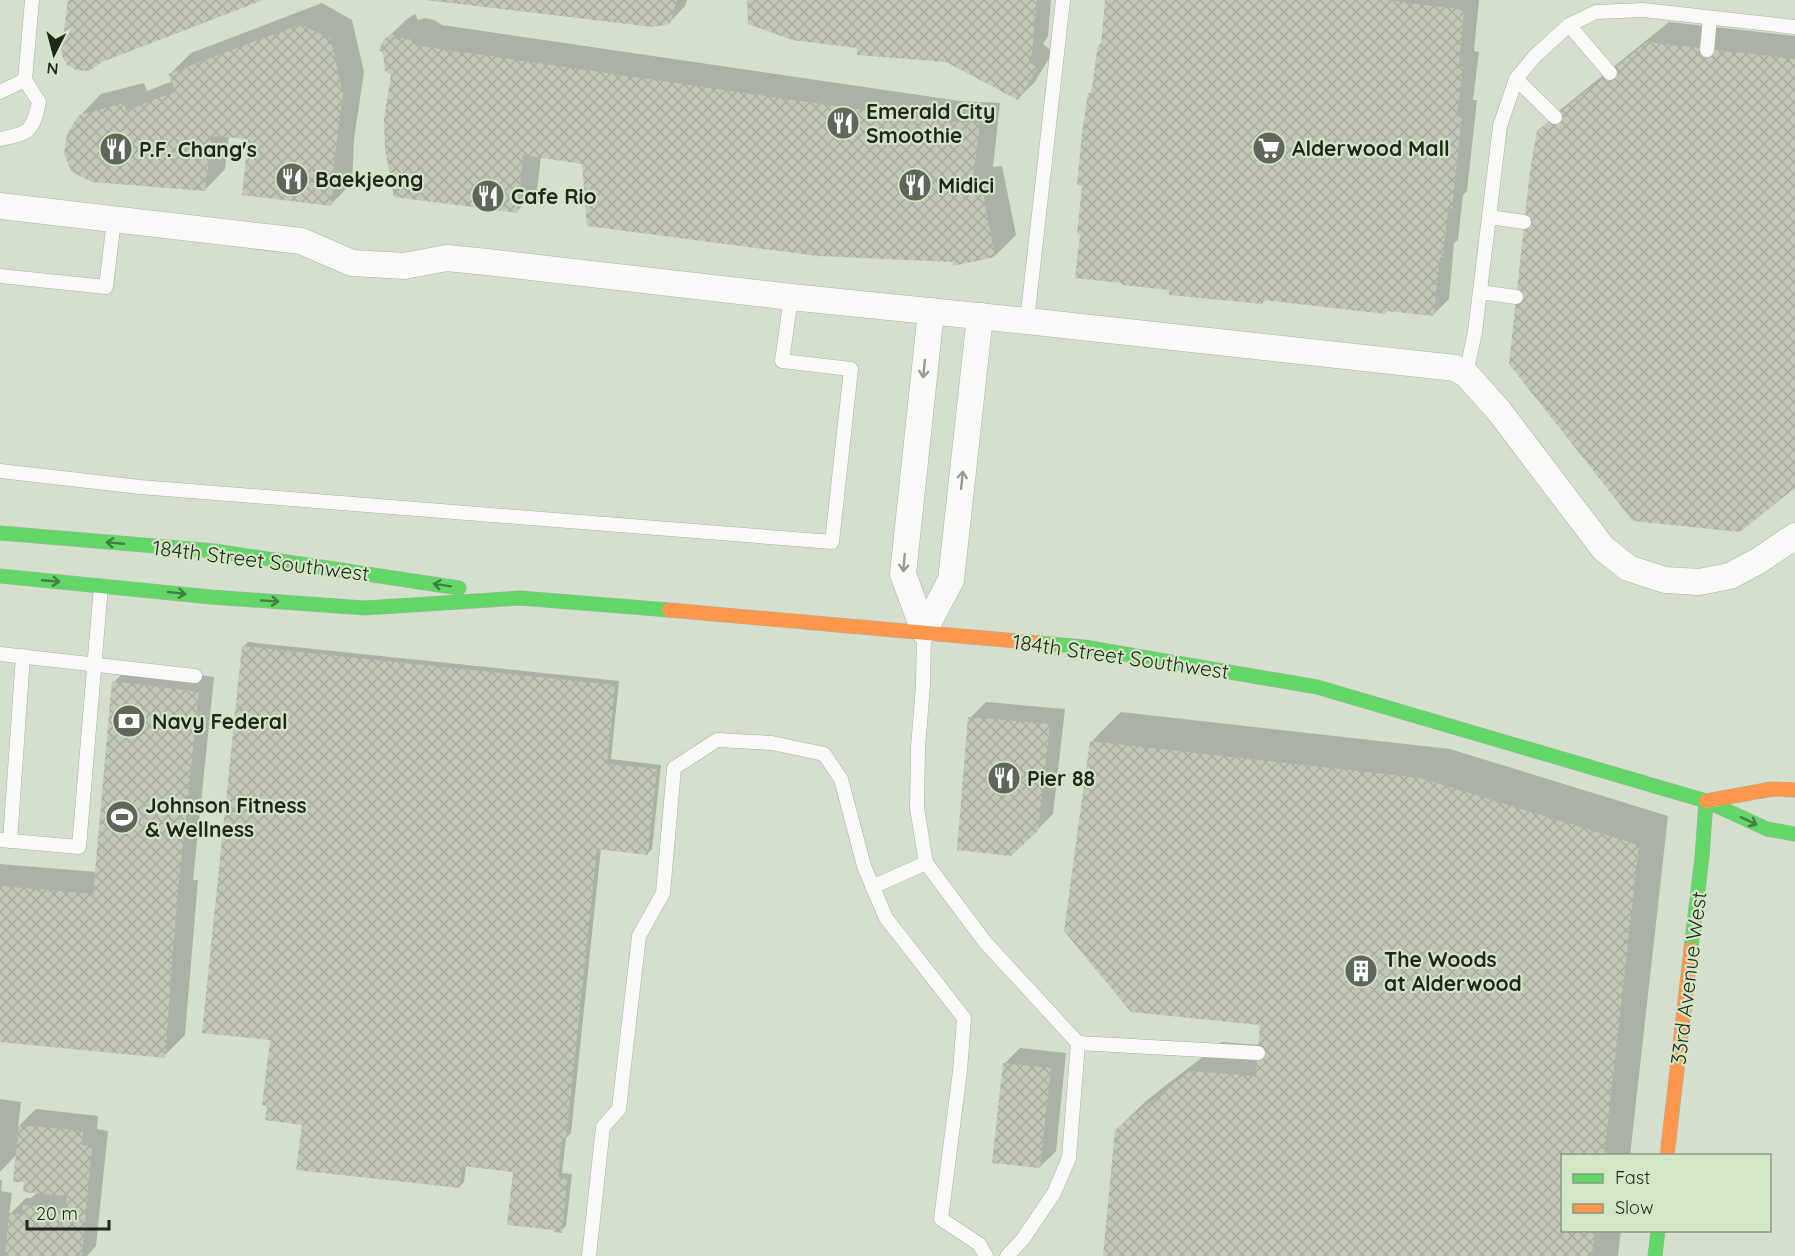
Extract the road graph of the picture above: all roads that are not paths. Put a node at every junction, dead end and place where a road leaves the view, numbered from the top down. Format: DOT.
graph roads {
  1 [pos="32,0"];
  2 [pos="1063,0"];
  3 [pos="1710,18"];
  4 [pos="1569,25"];
  5 [pos="1795,27"];
  6 [pos="1707,50"];
  7 [pos="1610,73"];
  8 [pos="25,80"];
  9 [pos="1516,80"];
  10 [pos="0,92"];
  11 [pos="1555,117"];
  12 [pos="0,139"];
  13 [pos="0,206"];
  14 [pos="1489,217"];
  15 [pos="114,220"];
  16 [pos="1524,222"];
  17 [pos="0,276"];
  18 [pos="1480,292"];
  19 [pos="792,297"];
  20 [pos="1516,297"];
  21 [pos="931,311"];
  22 [pos="980,316"];
  23 [pos="1027,321"];
  24 [pos="1466,374"];
  25 [pos="0,471"];
  26 [pos="4,533"];
  27 [pos="1795,536"];
  28 [pos="27,547"];
  29 [pos="215,551"];
  30 [pos="202,563"];
  31 [pos="92,572"];
  32 [pos="0,576"];
  33 [pos="105,582"];
  34 [pos="520,597"];
  35 [pos="924,631"];
  36 [pos="0,654"];
  37 [pos="23,656"];
  38 [pos="96,664"];
  39 [pos="195,676"];
  40 [pos="1795,790"];
  41 [pos="1706,801"];
  42 [pos="1795,834"];
  43 [pos="5,841"];
  44 [pos="926,863"];
  45 [pos="872,887"];
  46 [pos="1078,1043"];
  47 [pos="1258,1053"];
  48 [pos="1667,1154"];
  49 [pos="1658,1232"];
  50 [pos="589,1256"];
  51 [pos="986,1256"];
  52 [pos="1007,1256"];
  53 [pos="1655,1256"];
  1 -- 8 [label="lane"];
  2 -- 23 [label="lane"];
  3 -- 4 [label="lane"];
  3 -- 5 [label="lane"];
  3 -- 6 [label="lane"];
  4 -- 7 [label="lane"];
  4 -- 9 [label="lane"];
  8 -- 10 [label="lane"];
  8 -- 12 [label="lane"];
  9 -- 11 [label="lane"];
  9 -- 14 [label="lane"];
  13 -- 15 [label="street"];
  14 -- 16 [label="lane"];
  14 -- 18 [label="lane"];
  15 -- 17 [label="lane"];
  15 -- 19 [label="street"];
  18 -- 20 [label="lane"];
  18 -- 24 [label="lane"];
  19 -- 21 [label="street"];
  19 -- 25 [label="lane"];
  21 -- 22 [label="street"];
  21 -- 35 [label="street, one-way"];
  22 -- 23 [label="street"];
  35 -- 22 [label="street, one-way"];
  23 -- 24 [label="street"];
  24 -- 27 [label="street"];
  26 -- 28 [label="main road"];
  29 -- 26 [label="main road, 184th Street Southwest, one-way"];
  29 -- 30 [label="main road"];
  34 -- 29 [label="main road, 184th Street Southwest, one-way"];
  31 -- 33 [label="main road"];
  32 -- 33 [label="main road, 184th Street Southwest, one-way"];
  33 -- 34 [label="main road, 184th Street Southwest, one-way"];
  33 -- 38 [label="lane"];
  34 -- 35 [label="main road, 184th Street Southwest"];
  35 -- 41 [label="main road, 184th Street Southwest"];
  35 -- 44 [label="lane"];
  36 -- 37 [label="lane"];
  37 -- 38 [label="lane"];
  37 -- 43 [label="lane"];
  38 -- 39 [label="lane"];
  38 -- 43 [label="lane"];
  40 -- 41 [label="main road, 184th Street Southwest"];
  41 -- 42 [label="main road, 184th Street Southwest, one-way"];
  41 -- 48 [label="main road, 33rd Avenue West"];
  44 -- 45 [label="lane"];
  44 -- 46 [label="lane"];
  45 -- 50 [label="lane"];
  45 -- 51 [label="lane"];
  46 -- 47 [label="lane"];
  46 -- 52 [label="lane"];
  49 -- 53 [label="main road"];
}
